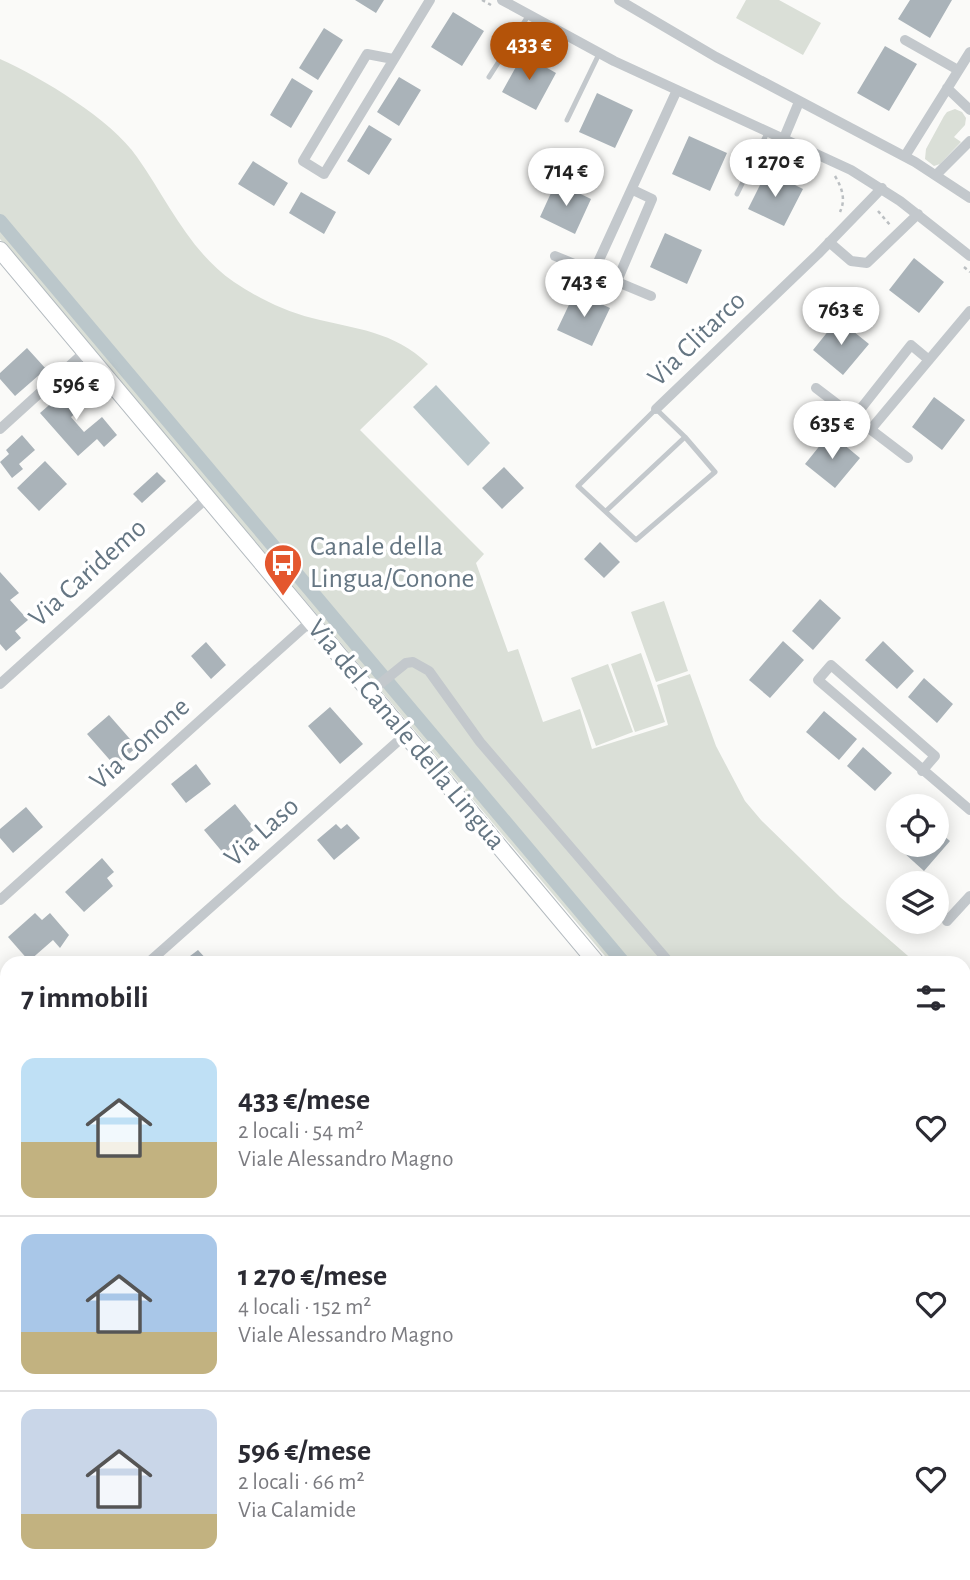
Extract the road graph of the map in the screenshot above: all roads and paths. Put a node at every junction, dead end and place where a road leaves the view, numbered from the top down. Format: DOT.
graph roads {
  1 [pos="430,0"];
  2 [pos="482,0"];
  3 [pos="619,0"];
  4 [pos="497,3"];
  5 [pos="527,16"];
  6 [pos="905,40"];
  7 [pos="970,51"];
  8 [pos="599,54"];
  9 [pos="393,59"];
  10 [pos="958,70"];
  11 [pos="489,77"];
  12 [pos="947,88"];
  13 [pos="677,90"];
  14 [pos="799,102"];
  15 [pos="970,110"];
  16 [pos="567,120"];
  17 [pos="768,131"];
  18 [pos="784,138"];
  19 [pos="970,141"];
  20 [pos="905,156"];
  21 [pos="828,172"];
  22 [pos="937,174"];
  23 [pos="882,188"];
  24 [pos="633,190"];
  25 [pos="737,194"];
  26 [pos="970,198"];
  27 [pos="870,200"];
  28 [pos="840,213"];
  29 [pos="918,214"];
  30 [pos="897,233"];
  31 [pos="829,242"];
  32 [pos="0,250"];
  33 [pos="555,256"];
  34 [pos="970,256"];
  35 [pos="960,264"];
  36 [pos="594,271"];
  37 [pos="970,272"];
  38 [pos="617,281"];
  39 [pos="651,296"];
  40 [pos="970,311"];
  41 [pos="86,351"];
  42 [pos="929,360"];
  43 [pos="816,388"];
  44 [pos="656,409"];
  45 [pos="855,416"];
  46 [pos="0,429"];
  47 [pos="871,429"];
  48 [pos="685,437"];
  49 [pos="908,458"];
  50 [pos="208,497"];
  51 [pos="607,511"];
  52 [pos="311,621"];
  53 [pos="0,684"];
  54 [pos="375,688"];
  55 [pos="405,735"];
  56 [pos="922,771"];
  57 [pos="970,810"];
  58 [pos="970,896"];
  59 [pos="0,900"];
  60 [pos="949,920"];
  61 [pos="156,956"];
  62 [pos="591,956"];
  63 [pos="664,956"];
  1 -- 9 [label="street"];
  2 -- 4 [label="path"];
  3 -- 14 [label="street"];
  4 -- 5 [label="street"];
  5 -- 8 [label="street"];
  5 -- 11 [label="lane"];
  6 -- 10 [label="street"];
  7 -- 10 [label="street"];
  8 -- 13 [label="street"];
  8 -- 16 [label="lane"];
  9 -- 9 [label="street"];
  10 -- 12 [label="street"];
  12 -- 15 [label="street"];
  12 -- 20 [label="street"];
  13 -- 17 [label="street"];
  13 -- 24 [label="street"];
  14 -- 18 [label="street"];
  14 -- 20 [label="street"];
  17 -- 18 [label="street"];
  17 -- 25 [label="lane"];
  18 -- 23 [label="street"];
  19 -- 22 [label="street"];
  20 -- 22 [label="street"];
  21 -- 28 [label="path"];
  22 -- 26 [label="street"];
  23 -- 27 [label="street, Via Clitarco"];
  23 -- 29 [label="street"];
  24 -- 36 [label="street"];
  24 -- 38 [label="street"];
  27 -- 30 [label="path"];
  27 -- 31 [label="street, Via Clitarco"];
  29 -- 30 [label="street"];
  29 -- 34 [label="street"];
  30 -- 31 [label="street"];
  31 -- 44 [label="street, Via Clitarco"];
  32 -- 41 [label="street, Via del Canale della Lingua"];
  33 -- 36 [label="street"];
  35 -- 37 [label="path"];
  36 -- 38 [label="street"];
  38 -- 39 [label="street"];
  40 -- 42 [label="street"];
  41 -- 46 [label="street"];
  41 -- 50 [label="street, Via del Canale della Lingua"];
  42 -- 45 [label="street"];
  42 -- 47 [label="street"];
  43 -- 45 [label="street"];
  44 -- 48 [label="lane, Via Clitarco"];
  44 -- 51 [label="lane, Via Clitarco"];
  45 -- 47 [label="street"];
  47 -- 49 [label="street"];
  48 -- 51 [label="lane"];
  48 -- 51 [label="lane, Via Clitarco"];
  50 -- 52 [label="street, Via del Canale della Lingua"];
  50 -- 53 [label="street, Via Caridemo"];
  52 -- 54 [label="street, Via del Canale della Lingua"];
  52 -- 59 [label="street, Via Conone"];
  54 -- 55 [label="street, Via del Canale della Lingua"];
  54 -- 63 [label="street"];
  55 -- 61 [label="street, Via Laso"];
  55 -- 62 [label="street, Via del Canale della Lingua"];
  56 -- 56 [label="street"];
  56 -- 57 [label="street"];
  58 -- 60 [label="street"];
}
